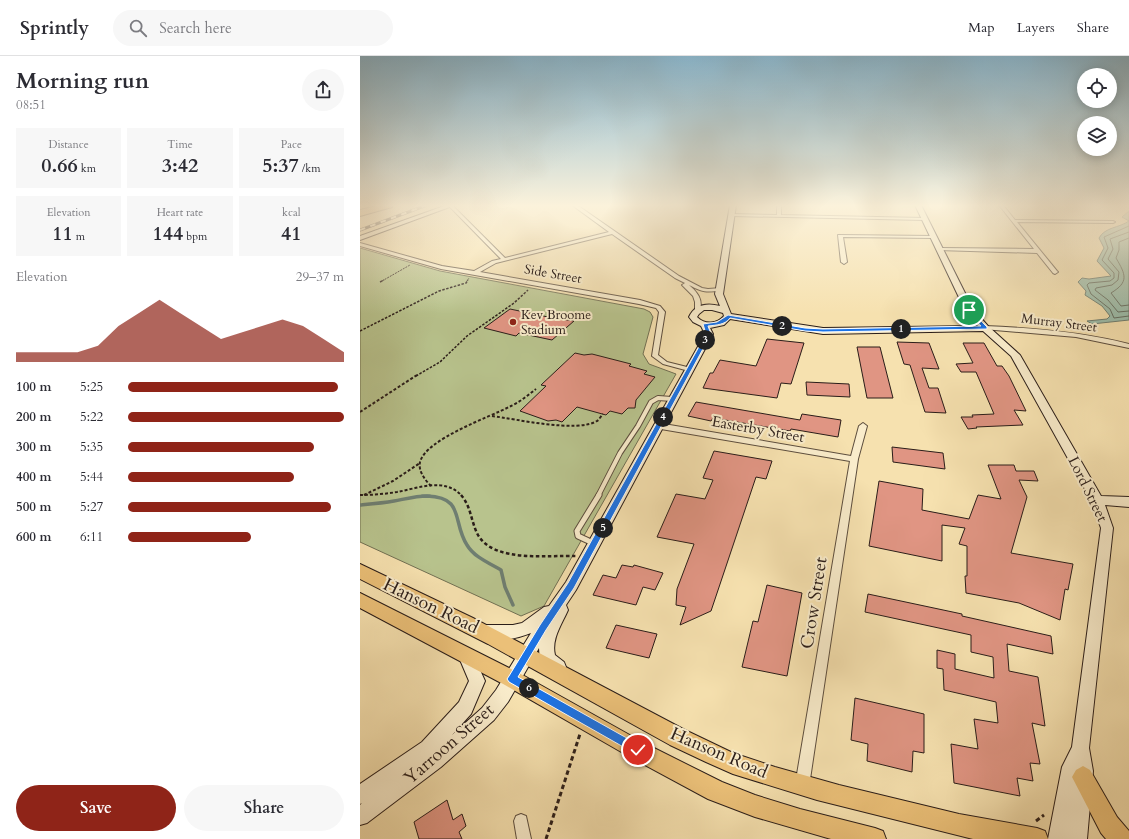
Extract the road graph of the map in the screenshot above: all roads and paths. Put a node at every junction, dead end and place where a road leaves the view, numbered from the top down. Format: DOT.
graph roads {
  1 [pos="486,242"];
  2 [pos="576,242"];
  3 [pos="627,242"];
  4 [pos="727,242"];
  5 [pos="841,242"];
  6 [pos="936,242"];
  7 [pos="1030,242"];
  8 [pos="360,244"];
  9 [pos="940,249"];
  10 [pos="1037,251"];
  11 [pos="418,260"];
  12 [pos="504,260"];
  13 [pos="844,262"];
  14 [pos="1055,272"];
  15 [pos="475,273"];
  16 [pos="677,277"];
  17 [pos="380,282"];
  18 [pos="530,288"];
  19 [pos="719,291"];
  20 [pos="700,309"];
  21 [pos="727,313"];
  22 [pos="705,325"];
  23 [pos="985,328"];
  24 [pos="360,331"];
  25 [pos="1129,346"];
  26 [pos="689,369"];
  27 [pos="536,389"];
  28 [pos="672,399"];
  29 [pos="360,412"];
  30 [pos="603,414"];
  31 [pos="491,416"];
  32 [pos="658,426"];
  33 [pos="862,426"];
  34 [pos="854,459"];
  35 [pos="420,463"];
  36 [pos="431,486"];
  37 [pos="361,495"];
  38 [pos="1097,500"];
  39 [pos="1129,502"];
  40 [pos="594,544"];
  41 [pos="587,556"];
  42 [pos="360,571"];
  43 [pos="571,586"];
  44 [pos="360,600"];
  45 [pos="484,632"];
  46 [pos="466,655"];
  47 [pos="527,655"];
  48 [pos="512,679"];
  49 [pos="574,680"];
  50 [pos="584,720"];
  51 [pos="1080,748"];
  52 [pos="1083,777"];
  53 [pos="802,786"];
  54 [pos="360,795"];
  55 [pos="1044,815"];
  56 [pos="360,816"];
  57 [pos="521,821"];
  58 [pos="1036,830"];
  59 [pos="524,839"];
  60 [pos="546,839"];
  61 [pos="875,839"];
  62 [pos="1058,839"];
  63 [pos="1077,839"];
  64 [pos="1121,839"];
  1 -- 12 [label="street"];
  2 -- 12 [label="street"];
  3 -- 16 [label="street"];
  4 -- 19 [label="street"];
  5 -- 13 [label="street"];
  6 -- 9 [label="street, Lord Street"];
  7 -- 10 [label="street"];
  8 -- 11 [label="street, Side Street"];
  9 -- 10 [label="street"];
  9 -- 23 [label="street, Lord Street"];
  10 -- 14 [label="street"];
  11 -- 15 [label="street, Side Street"];
  11 -- 17 [label="path"];
  12 -- 15 [label="street"];
  15 -- 24 [label="path"];
  15 -- 26 [label="street, Side Street"];
  16 -- 19 [label="street"];
  16 -- 20 [label="street"];
  18 -- 29 [label="path"];
  19 -- 20 [label="street"];
  19 -- 21 [label="street"];
  20 -- 21 [label="street"];
  20 -- 22 [label="street"];
  21 -- 22 [label="street"];
  21 -- 23 [label="street"];
  22 -- 26 [label="street, Yarroon Street"];
  23 -- 25 [label="street, Murray Street"];
  23 -- 38 [label="street, Lord Street"];
  26 -- 28 [label="street, Yarroon Street"];
  27 -- 31 [label="path"];
  28 -- 32 [label="street, Yarroon Street"];
  28 -- 40 [label="lane"];
  30 -- 31 [label="path"];
  31 -- 35 [label="path"];
  32 -- 34 [label="street, Easterby Street"];
  32 -- 40 [label="street, Yarroon Street"];
  33 -- 34 [label="street, Crow Street"];
  34 -- 53 [label="street, Crow Street"];
  35 -- 36 [label="path"];
  35 -- 37 [label="path"];
  36 -- 37 [label="path"];
  36 -- 41 [label="path"];
  38 -- 39 [label="street"];
  38 -- 51 [label="street, Lord Street"];
  40 -- 41 [label="street, Yarroon Street"];
  41 -- 43 [label="street, Yarroon Street"];
  42 -- 45 [label="main road, Hanson Road"];
  43 -- 45 [label="street"];
  43 -- 47 [label="street, Yarroon Street"];
  43 -- 49 [label="street"];
  44 -- 46 [label="main road, Hanson Road"];
  45 -- 47 [label="main road, Hanson Road"];
  46 -- 48 [label="main road, Hanson Road"];
  46 -- 54 [label="street, Yarroon Street"];
  47 -- 48 [label="street, Yarroon Street"];
  47 -- 49 [label="main road, Hanson Road"];
  48 -- 50 [label="main road, Hanson Road"];
  48 -- 56 [label="street, Yarroon Street"];
  49 -- 53 [label="main road, Hanson Road"];
  50 -- 60 [label="path"];
  50 -- 61 [label="main road, Hanson Road"];
  51 -- 52 [label="street, Lord Street"];
  51 -- 62 [label="street, Lord Street"];
  52 -- 63 [label="street, Lord Street"];
  52 -- 64 [label="main road"];
  53 -- 58 [label="main road, Hanson Road"];
  55 -- 58 [label="path"];
  57 -- 59 [label="street"];
}
